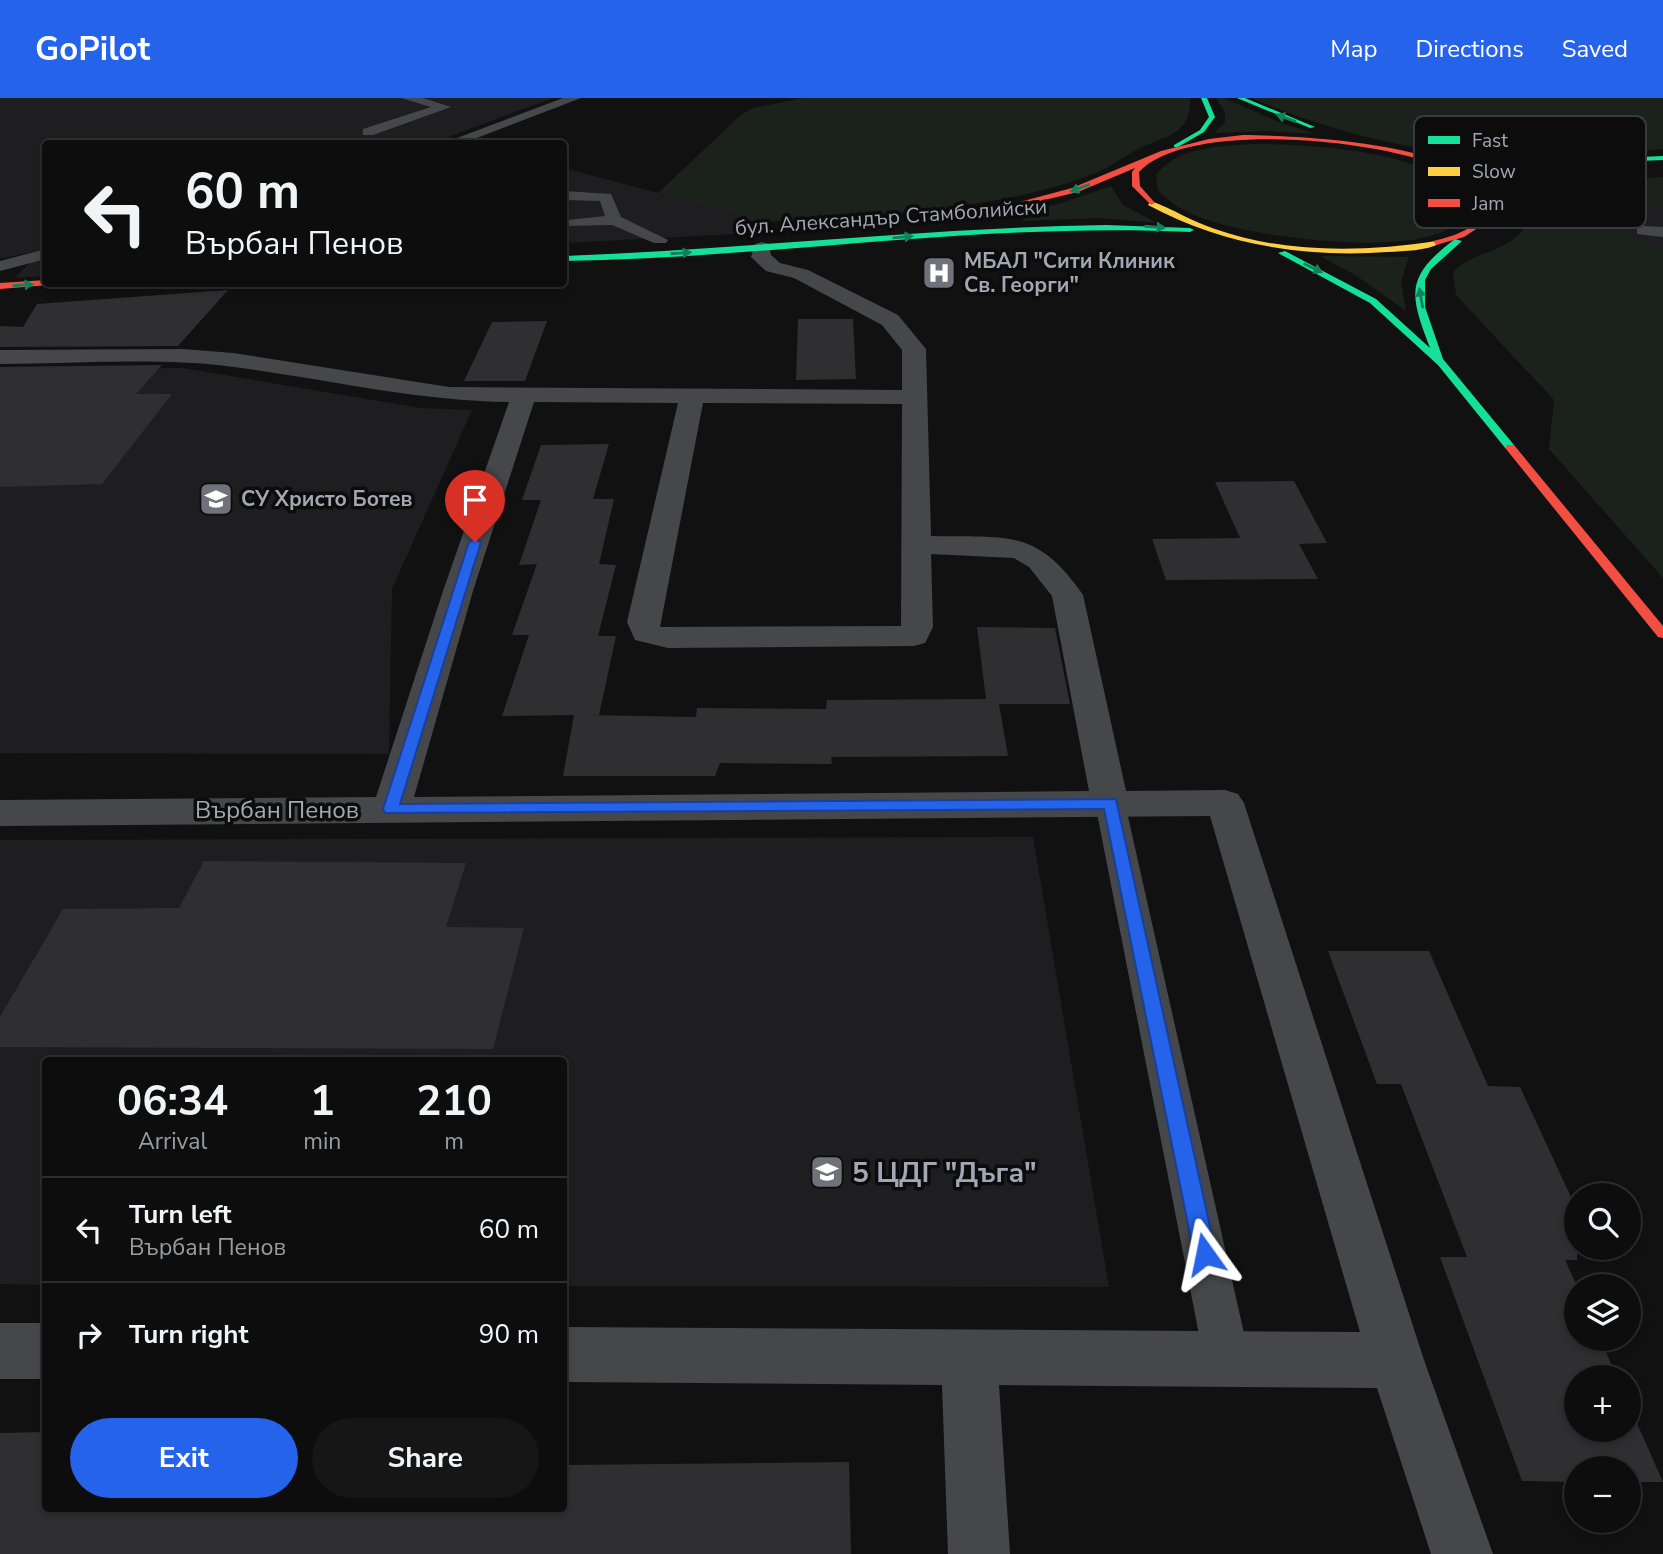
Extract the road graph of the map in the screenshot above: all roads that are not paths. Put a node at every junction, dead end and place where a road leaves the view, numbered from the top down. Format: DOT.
graph roads {
  1 [pos="407,98"];
  2 [pos="575,98"];
  3 [pos="1204,98"];
  4 [pos="1240,98"];
  5 [pos="368,132"];
  6 [pos="458,140"];
  7 [pos="1374,147"];
  8 [pos="1173,148"];
  9 [pos="1399,152"];
  10 [pos="1414,153"];
  11 [pos="1414,157"];
  12 [pos="1143,162"];
  13 [pos="567,196"];
  14 [pos="979,212"];
  15 [pos="945,218"];
  16 [pos="614,220"];
  17 [pos="573,223"];
  18 [pos="895,223"];
  19 [pos="1478,228"];
  20 [pos="1643,231"];
  21 [pos="1663,232"];
  22 [pos="1222,233"];
  23 [pos="1468,235"];
  24 [pos="1251,239"];
  25 [pos="660,240"];
  26 [pos="834,243"];
  27 [pos="567,246"];
  28 [pos="762,248"];
  29 [pos="42,255"];
  30 [pos="567,257"];
  31 [pos="567,257"];
  32 [pos="42,268"];
  33 [pos="0,269"];
  34 [pos="801,274"];
  35 [pos="42,283"];
  36 [pos="0,286"];
  37 [pos="0,357"];
  38 [pos="1441,363"];
  39 [pos="693,394"];
  40 [pos="524,395"];
  41 [pos="915,397"];
  42 [pos="916,545"];
  43 [pos="1663,634"];
  44 [pos="1111,803"];
  45 [pos="391,809"];
  46 [pos="0,813"];
  47 [pos="0,1351"];
  48 [pos="42,1351"];
  49 [pos="567,1355"];
  50 [pos="970,1358"];
  51 [pos="1227,1360"];
  52 [pos="1396,1360"];
  53 [pos="979,1554"];
  54 [pos="1462,1554"];
  1 -- 5 [label="lane"];
  2 -- 6 [label="lane"];
  3 -- 8 [label="main road"];
  7 -- 4 [label="main road, one-way"];
  7 -- 8 [label="main road"];
  7 -- 9 [label="main road"];
  8 -- 12 [label="main road, бул. Александър Стамболийски"];
  9 -- 10 [label="main road"];
  9 -- 11 [label="main road"];
  12 -- 14 [label="main road, бул. Александър Стамболийски, one-way"];
  12 -- 22 [label="main road"];
  13 -- 16 [label="lane"];
  15 -- 18 [label="main road, бул. Александър Стамболийски"];
  16 -- 17 [label="lane"];
  16 -- 25 [label="lane"];
  18 -- 25 [label="main road, бул. Александър Стамболийски"];
  18 -- 28 [label="main road"];
  19 -- 23 [label="main road"];
  20 -- 21 [label="lane"];
  22 -- 24 [label="main road"];
  26 -- 22 [label="main road, бул. Александър Стамболийски, one-way"];
  23 -- 24 [label="main road"];
  38 -- 23 [label="main road, one-way"];
  24 -- 38 [label="main road, one-way"];
  25 -- 27 [label="main road, бул. Александър Стамболийски"];
  25 -- 30 [label="main road"];
  26 -- 28 [label="main road, бул. Александър Стамболийски"];
  26 -- 34 [label="street"];
  31 -- 28 [label="main road, бул. Александър Стамболийски, one-way"];
  28 -- 34 [label="street"];
  29 -- 33 [label="lane"];
  32 -- 33 [label="main road"];
  34 -- 41 [label="street"];
  36 -- 35 [label="main road, one-way"];
  37 -- 40 [label="street"];
  38 -- 43 [label="main road"];
  39 -- 40 [label="street"];
  39 -- 41 [label="street"];
  39 -- 42 [label="street"];
  40 -- 45 [label="street"];
  41 -- 42 [label="street"];
  42 -- 44 [label="street"];
  44 -- 45 [label="street, Върбан Пенов"];
  44 -- 51 [label="lane"];
  44 -- 52 [label="street, Върбан Пенов"];
  45 -- 46 [label="street, Върбан Пенов"];
  47 -- 48 [label="street"];
  49 -- 50 [label="street"];
  50 -- 51 [label="street"];
  50 -- 53 [label="street"];
  51 -- 52 [label="street"];
  52 -- 54 [label="street"];
}
